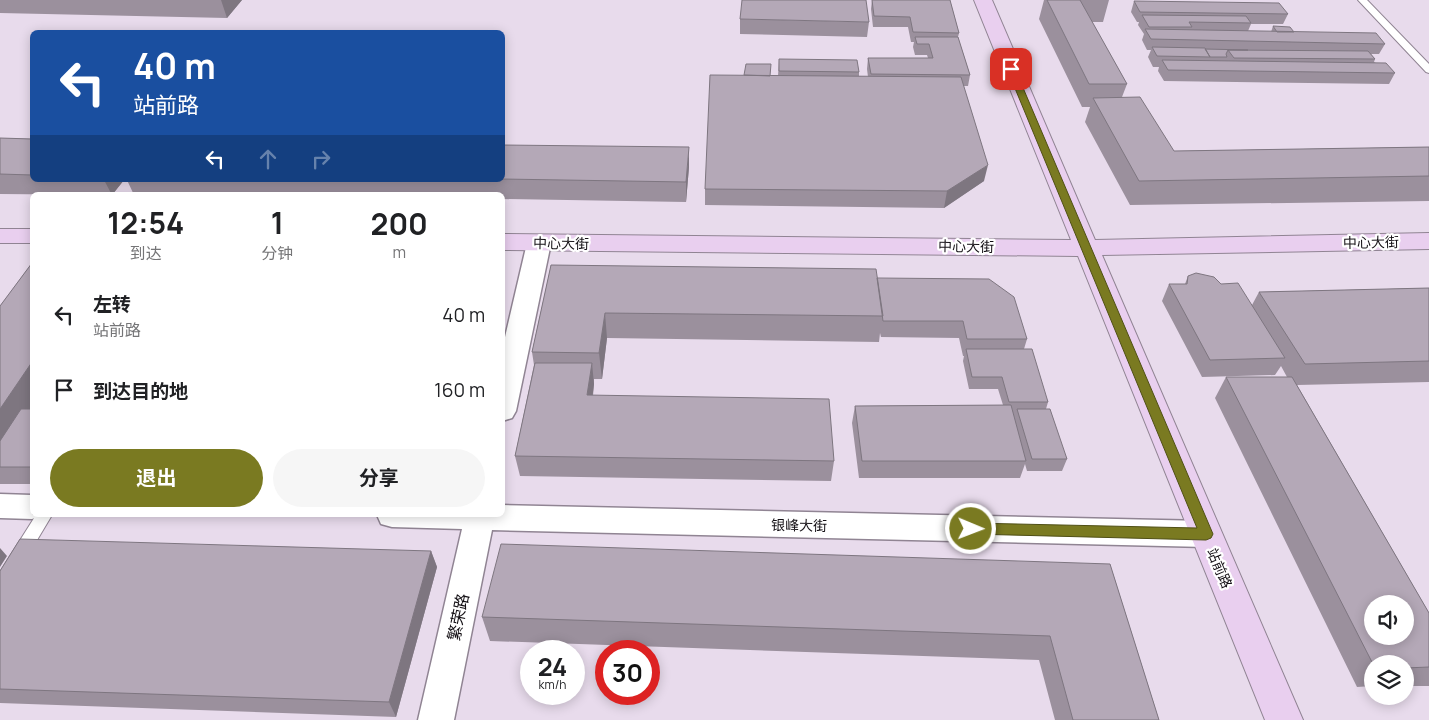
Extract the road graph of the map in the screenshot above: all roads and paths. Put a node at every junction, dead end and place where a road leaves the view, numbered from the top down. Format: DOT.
graph roads {
  1 [pos="983,0"];
  2 [pos="1362,0"];
  3 [pos="1429,70"];
  4 [pos="0,236"];
  5 [pos="30,236"];
  6 [pos="1429,241"];
  7 [pos="505,242"];
  8 [pos="539,242"];
  9 [pos="1086,248"];
  10 [pos="505,397"];
  11 [pos="0,506"];
  12 [pos="30,506"];
  13 [pos="43,517"];
  14 [pos="480,517"];
  15 [pos="505,517"];
  16 [pos="1206,534"];
  17 [pos="0,587"];
  18 [pos="436,720"];
  19 [pos="1284,720"];
  1 -- 9 [label="street, 站前路"];
  2 -- 3 [label="lane"];
  4 -- 5 [label="street"];
  6 -- 9 [label="street, 中心大街"];
  7 -- 8 [label="street, 中心大街"];
  8 -- 9 [label="street, 中心大街"];
  8 -- 10 [label="street"];
  9 -- 16 [label="street, 站前路"];
  11 -- 12 [label="street"];
  13 -- 17 [label="lane"];
  14 -- 18 [label="street, 繁荣路"];
  15 -- 16 [label="street, 银峰大街"];
  16 -- 19 [label="street, 站前路"];
}
